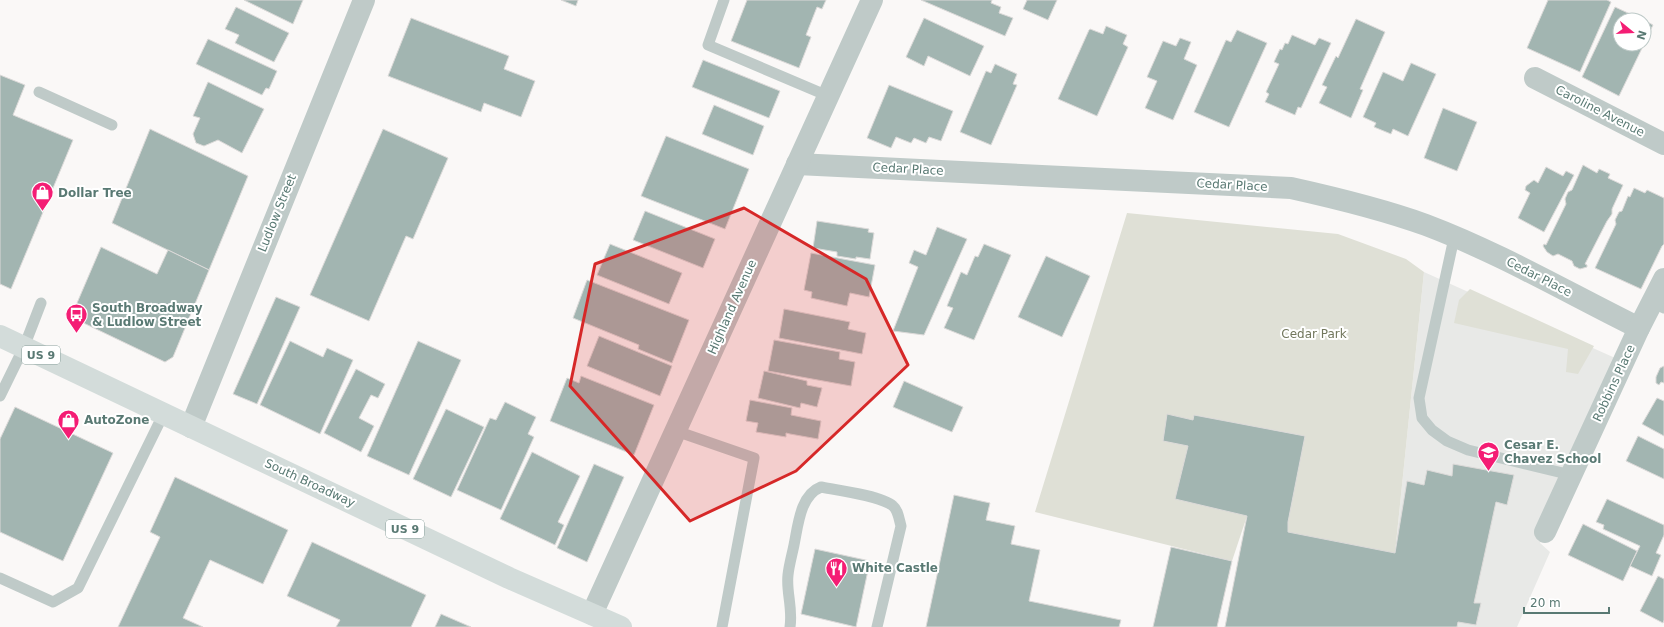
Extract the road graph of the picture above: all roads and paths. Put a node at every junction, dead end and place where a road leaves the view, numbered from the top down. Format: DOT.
graph roads {
  1 [pos="364,0"];
  2 [pos="724,0"];
  3 [pos="872,0"];
  4 [pos="1535,78"];
  5 [pos="39,92"];
  6 [pos="828,96"];
  7 [pos="112,125"];
  8 [pos="1664,144"];
  9 [pos="797,164"];
  10 [pos="1454,238"];
  11 [pos="1664,279"];
  12 [pos="41,303"];
  13 [pos="1658,305"];
  14 [pos="1639,328"];
  15 [pos="0,336"];
  16 [pos="24,347"];
  17 [pos="0,396"];
  18 [pos="164,413"];
  19 [pos="190,427"];
  20 [pos="676,431"];
  21 [pos="1571,475"];
  22 [pos="1545,532"];
  23 [pos="0,578"];
  24 [pos="592,614"];
  25 [pos="621,627"];
  26 [pos="722,627"];
  27 [pos="790,627"];
  28 [pos="877,627"];
  1 -- 19 [label="street, Ludlow Street"];
  2 -- 6 [label="lane"];
  3 -- 6 [label="street, Highland Avenue"];
  4 -- 8 [label="street, Caroline Avenue"];
  5 -- 7 [label="lane"];
  6 -- 9 [label="street, Highland Avenue"];
  9 -- 10 [label="street, Cedar Place"];
  9 -- 20 [label="street, Highland Avenue"];
  10 -- 14 [label="street, Cedar Place"];
  10 -- 21 [label="lane"];
  11 -- 13 [label="street, Robbins Place"];
  12 -- 16 [label="lane"];
  13 -- 14 [label="street, Robbins Place"];
  14 -- 21 [label="street, Robbins Place"];
  15 -- 16 [label="main road, South Broadway / US 9"];
  16 -- 17 [label="lane"];
  16 -- 18 [label="main road, South Broadway / US 9"];
  18 -- 19 [label="main road, South Broadway / US 9"];
  18 -- 23 [label="lane"];
  19 -- 24 [label="main road, South Broadway / US 9"];
  20 -- 24 [label="street, Highland Avenue"];
  20 -- 26 [label="lane"];
  21 -- 22 [label="street, Robbins Place"];
  24 -- 25 [label="main road, South Broadway / US 9"];
  27 -- 28 [label="lane"];
}
